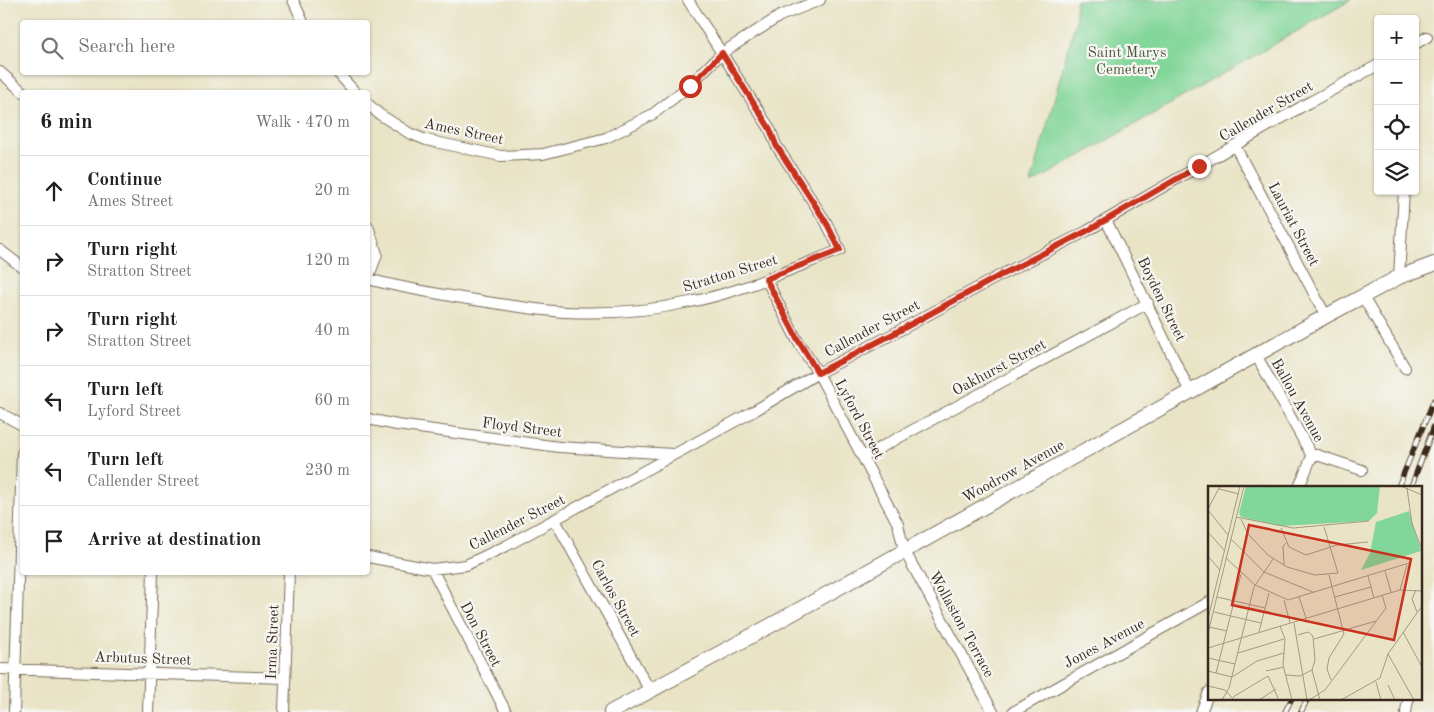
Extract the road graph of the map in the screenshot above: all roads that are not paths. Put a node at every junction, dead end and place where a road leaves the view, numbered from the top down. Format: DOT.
graph roads {
  1 [pos="293,0"];
  2 [pos="688,0"];
  3 [pos="820,0"];
  4 [pos="302,20"];
  5 [pos="1427,38"];
  6 [pos="1419,42"];
  7 [pos="722,53"];
  8 [pos="1374,68"];
  9 [pos="0,72"];
  10 [pos="339,75"];
  11 [pos="346,84"];
  12 [pos="21,90"];
  13 [pos="341,90"];
  14 [pos="353,90"];
  15 [pos="370,106"];
  16 [pos="1235,146"];
  17 [pos="1404,195"];
  18 [pos="1106,220"];
  19 [pos="370,233"];
  20 [pos="0,250"];
  21 [pos="1434,264"];
  22 [pos="20,265"];
  23 [pos="370,273"];
  24 [pos="1399,277"];
  25 [pos="766,279"];
  26 [pos="370,280"];
  27 [pos="1363,296"];
  28 [pos="1148,304"];
  29 [pos="1326,316"];
  30 [pos="1256,355"];
  31 [pos="1405,368"];
  32 [pos="818,373"];
  33 [pos="1190,392"];
  34 [pos="0,413"];
  35 [pos="370,419"];
  36 [pos="20,424"];
  37 [pos="674,454"];
  38 [pos="1312,456"];
  39 [pos="863,457"];
  40 [pos="1362,470"];
  41 [pos="1299,486"];
  42 [pos="555,520"];
  43 [pos="20,525"];
  44 [pos="904,550"];
  45 [pos="370,558"];
  46 [pos="432,569"];
  47 [pos="153,575"];
  48 [pos="289,575"];
  49 [pos="1208,603"];
  50 [pos="0,669"];
  51 [pos="16,669"];
  52 [pos="150,674"];
  53 [pos="285,678"];
  54 [pos="650,691"];
  55 [pos="1208,694"];
  56 [pos="14,712"];
  57 [pos="148,712"];
  58 [pos="284,712"];
  59 [pos="506,712"];
  60 [pos="611,712"];
  61 [pos="993,712"];
  62 [pos="1014,712"];
  63 [pos="1201,712"];
  1 -- 4 [label="street"];
  2 -- 7 [label="street"];
  3 -- 7 [label="street, Ames Street"];
  5 -- 6 [label="street"];
  7 -- 15 [label="street, Ames Street"];
  7 -- 25 [label="street, Stratton Street"];
  8 -- 16 [label="street, Callender Street"];
  9 -- 12 [label="street"];
  10 -- 11 [label="street"];
  11 -- 13 [label="street"];
  11 -- 14 [label="street"];
  16 -- 18 [label="street, Callender Street"];
  16 -- 29 [label="street, Lauriat Street"];
  17 -- 24 [label="street"];
  18 -- 28 [label="street, Boyden Street"];
  18 -- 32 [label="street, Callender Street"];
  19 -- 23 [label="street"];
  20 -- 22 [label="street"];
  21 -- 24 [label="street, Woodrow Avenue"];
  24 -- 27 [label="street, Woodrow Avenue"];
  25 -- 26 [label="street, Stratton Street"];
  25 -- 32 [label="street, Lyford Street"];
  27 -- 29 [label="street, Woodrow Avenue"];
  27 -- 31 [label="street"];
  28 -- 33 [label="street, Boyden Street"];
  28 -- 39 [label="street, Oakhurst Street"];
  29 -- 30 [label="street, Woodrow Avenue"];
  30 -- 33 [label="street, Woodrow Avenue"];
  30 -- 38 [label="street, Ballou Avenue"];
  32 -- 37 [label="street, Callender Street"];
  32 -- 39 [label="street, Lyford Street"];
  33 -- 44 [label="street, Woodrow Avenue"];
  34 -- 36 [label="street"];
  35 -- 37 [label="street, Floyd Street"];
  37 -- 42 [label="street, Callender Street"];
  38 -- 40 [label="street"];
  38 -- 41 [label="street, Ballou Avenue"];
  39 -- 44 [label="street, Lyford Street"];
  42 -- 46 [label="street, Callender Street"];
  42 -- 54 [label="street, Carlos Street"];
  43 -- 51 [label="street"];
  44 -- 54 [label="street, Woodrow Avenue"];
  44 -- 61 [label="street, Wollaston Terrace"];
  45 -- 46 [label="street, Callender Street"];
  46 -- 59 [label="street, Don Street"];
  47 -- 52 [label="street"];
  48 -- 53 [label="street, Irma Street"];
  49 -- 62 [label="street, Jones Avenue"];
  50 -- 51 [label="street, Arbutus Street"];
  51 -- 52 [label="street, Arbutus Street"];
  51 -- 56 [label="street"];
  52 -- 53 [label="street, Arbutus Street"];
  52 -- 57 [label="street"];
  53 -- 58 [label="street, Irma Street"];
  54 -- 60 [label="street, Woodrow Avenue"];
  55 -- 63 [label="street"];
}
